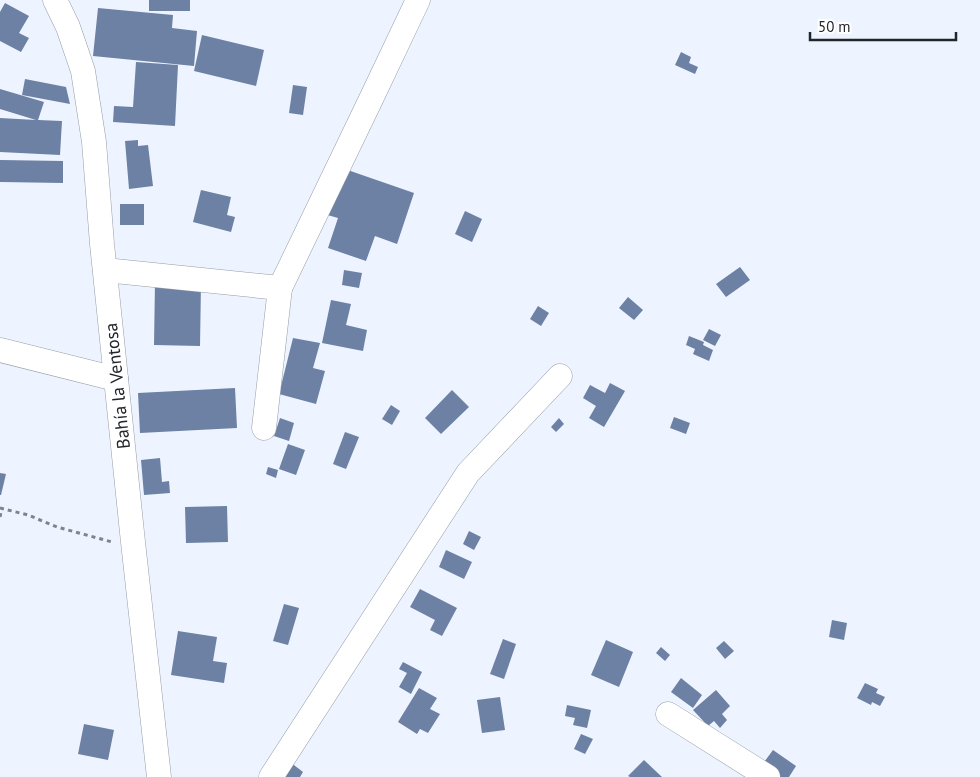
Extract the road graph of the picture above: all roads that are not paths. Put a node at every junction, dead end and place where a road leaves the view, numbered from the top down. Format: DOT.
graph roads {
  1 [pos="54,0"];
  2 [pos="418,0"];
  3 [pos="105,270"];
  4 [pos="280,288"];
  5 [pos="0,350"];
  6 [pos="560,376"];
  7 [pos="116,380"];
  8 [pos="264,428"];
  9 [pos="668,714"];
  10 [pos="159,777"];
  11 [pos="271,777"];
  12 [pos="768,777"];
  1 -- 3 [label="street, Bahía la Ventosa"];
  2 -- 4 [label="street"];
  3 -- 4 [label="street"];
  3 -- 7 [label="street, Bahía la Ventosa"];
  4 -- 8 [label="street"];
  5 -- 7 [label="street"];
  6 -- 11 [label="street"];
  7 -- 10 [label="street, Bahía la Ventosa"];
  9 -- 12 [label="street"];
}
